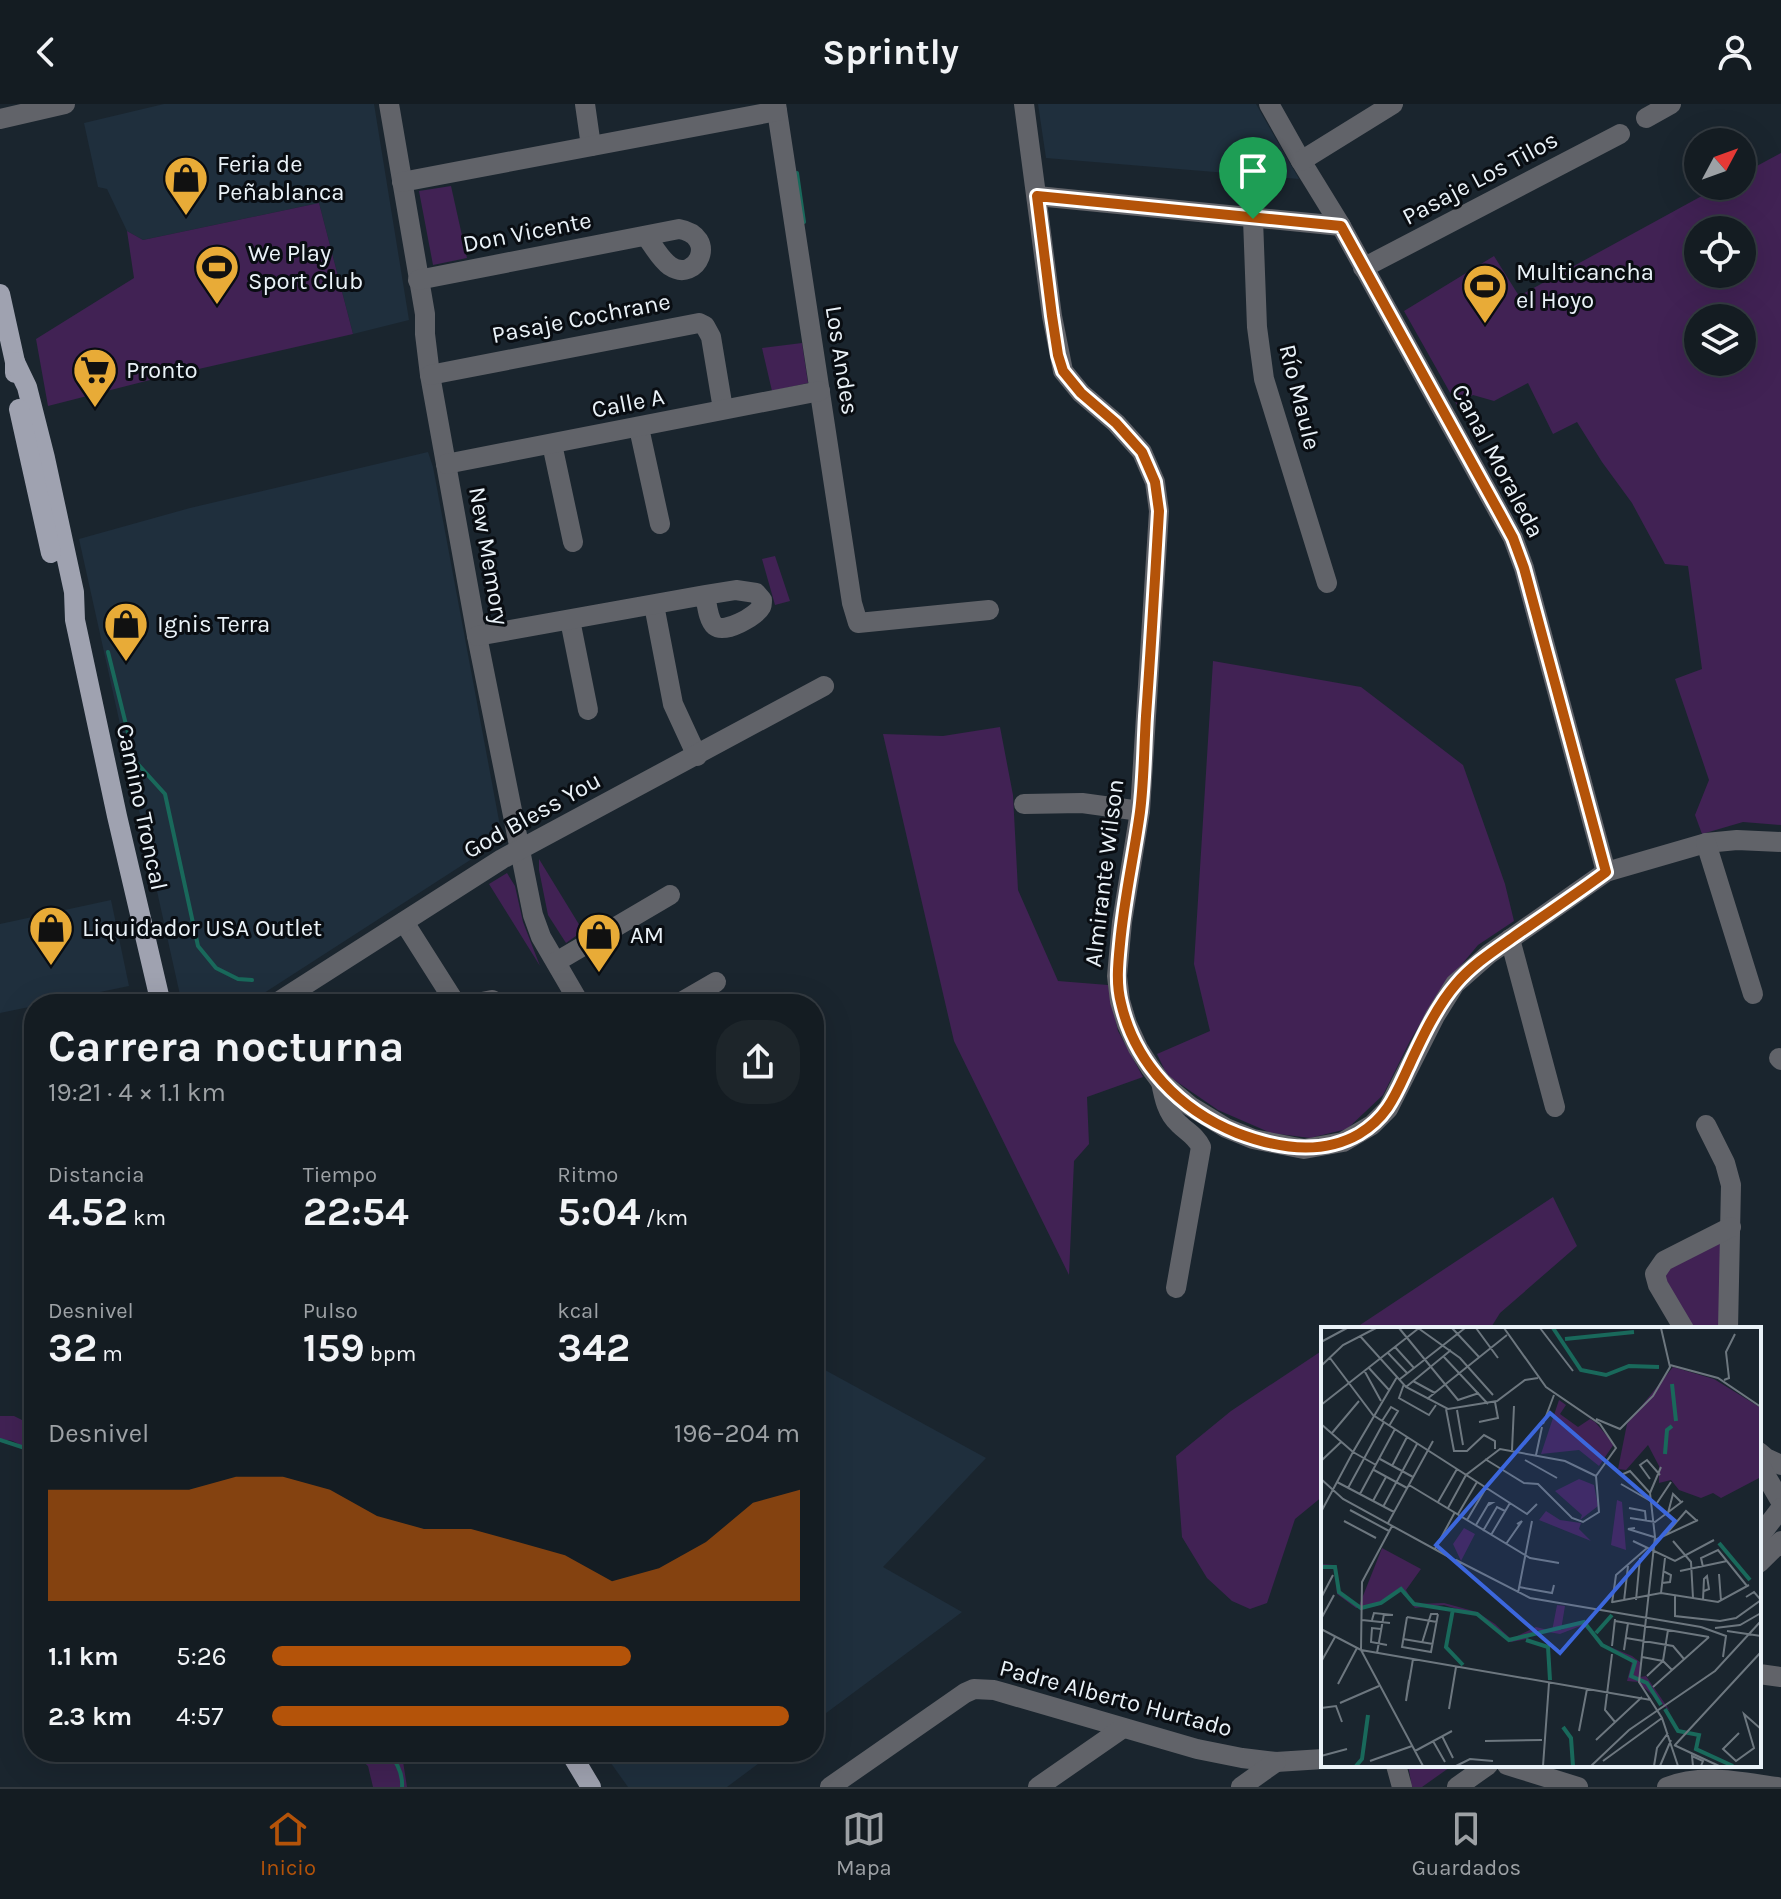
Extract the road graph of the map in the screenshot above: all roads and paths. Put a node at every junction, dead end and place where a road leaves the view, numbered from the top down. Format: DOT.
graph roads {
  1 [pos="65,104"];
  2 [pos="389,104"];
  3 [pos="585,104"];
  4 [pos="1024,104"];
  5 [pos="1269,104"];
  6 [pos="1393,104"];
  7 [pos="1671,104"];
  8 [pos="777,107"];
  9 [pos="1646,118"];
  10 [pos="0,119"];
  11 [pos="1620,134"];
  12 [pos="591,146"];
  13 [pos="1301,161"];
  14 [pos="402,182"];
  15 [pos="1037,196"];
  16 [pos="1253,219"];
  17 [pos="1341,226"];
  18 [pos="646,236"];
  19 [pos="1363,268"];
  20 [pos="418,280"];
  21 [pos="0,294"];
  22 [pos="430,375"];
  23 [pos="820,391"];
  24 [pos="723,409"];
  25 [pos="639,428"];
  26 [pos="552,444"];
  27 [pos="446,464"];
  28 [pos="660,524"];
  29 [pos="573,542"];
  30 [pos="1327,583"];
  31 [pos="705,595"];
  32 [pos="654,605"];
  33 [pos="989,610"];
  34 [pos="570,620"];
  35 [pos="477,636"];
  36 [pos="824,686"];
  37 [pos="588,710"];
  38 [pos="697,756"];
  39 [pos="1024,804"];
  40 [pos="1140,811"];
  41 [pos="1781,842"];
  42 [pos="1706,843"];
  43 [pos="518,850"];
  44 [pos="1606,872"];
  45 [pos="670,895"];
  46 [pos="404,922"];
  47 [pos="1510,939"];
  48 [pos="556,962"];
  49 [pos="716,982"];
  50 [pos="159,994"];
  51 [pos="291,994"];
  52 [pos="450,994"];
  53 [pos="574,994"];
  54 [pos="695,994"];
  55 [pos="1753,994"];
  56 [pos="1161,1082"];
  57 [pos="1555,1107"];
  58 [pos="1706,1125"];
  59 [pos="1731,1227"];
  60 [pos="1176,1288"];
  61 [pos="1683,1327"];
  62 [pos="1728,1327"];
  63 [pos="1761,1454"];
  64 [pos="1781,1465"];
  65 [pos="1761,1468"];
  66 [pos="1781,1505"];
  67 [pos="1761,1534"];
  68 [pos="1781,1541"];
  69 [pos="1761,1561"];
  70 [pos="1761,1674"];
  71 [pos="1781,1677"];
  72 [pos="1123,1728"];
  73 [pos="1321,1759"];
  74 [pos="576,1762"];
  75 [pos="1276,1762"];
  76 [pos="1397,1767"];
  77 [pos="1485,1767"];
  78 [pos="1514,1767"];
  79 [pos="1566,1767"];
  80 [pos="591,1787"];
  81 [pos="830,1787"];
  82 [pos="1038,1787"];
  83 [pos="1241,1787"];
  84 [pos="1402,1787"];
  85 [pos="1457,1787"];
  86 [pos="1580,1787"];
  87 [pos="1667,1787"];
  88 [pos="1777,1787"];
  1 -- 10 [label="street"];
  2 -- 14 [label="street, New Memory"];
  3 -- 12 [label="street"];
  4 -- 15 [label="street, Almirante Wilson"];
  5 -- 13 [label="street, Canal Moraleda"];
  6 -- 13 [label="street"];
  7 -- 9 [label="street"];
  8 -- 12 [label="street"];
  8 -- 23 [label="street, Los Andes"];
  11 -- 19 [label="street, Pasaje Los Tilos"];
  12 -- 14 [label="street"];
  13 -- 17 [label="street, Canal Moraleda"];
  14 -- 20 [label="street, New Memory"];
  15 -- 16 [label="street"];
  15 -- 40 [label="street, Almirante Wilson"];
  16 -- 17 [label="street"];
  16 -- 30 [label="street, Río Maule"];
  17 -- 19 [label="street, Canal Moraleda"];
  18 -- 20 [label="street, Don Vicente"];
  19 -- 44 [label="street, Canal Moraleda"];
  20 -- 22 [label="street, New Memory"];
  21 -- 50 [label="main road, Camino Troncal"];
  22 -- 24 [label="street, Pasaje Cochrane"];
  22 -- 27 [label="street, New Memory"];
  23 -- 24 [label="street, Calle A"];
  23 -- 33 [label="street, Los Andes"];
  24 -- 25 [label="street, Calle A"];
  25 -- 26 [label="street, Calle A"];
  25 -- 28 [label="street"];
  26 -- 27 [label="street, Calle A"];
  26 -- 29 [label="street"];
  27 -- 35 [label="street, New Memory"];
  31 -- 32 [label="street"];
  32 -- 34 [label="street"];
  32 -- 38 [label="street"];
  34 -- 35 [label="street"];
  34 -- 37 [label="street"];
  35 -- 43 [label="street, New Memory"];
  36 -- 38 [label="street, God Bless You"];
  38 -- 43 [label="street, God Bless You"];
  39 -- 40 [label="street"];
  40 -- 56 [label="street, Almirante Wilson"];
  41 -- 42 [label="street, Almirante Wilson"];
  42 -- 44 [label="street, Almirante Wilson"];
  42 -- 55 [label="street"];
  43 -- 46 [label="street, God Bless You"];
  43 -- 48 [label="street, New Memory"];
  44 -- 47 [label="street, Almirante Wilson"];
  45 -- 48 [label="street"];
  46 -- 51 [label="street, God Bless You"];
  46 -- 52 [label="street"];
  47 -- 56 [label="street, Almirante Wilson"];
  47 -- 57 [label="street"];
  48 -- 53 [label="street, New Memory"];
  49 -- 54 [label="street"];
  56 -- 60 [label="street"];
  58 -- 59 [label="street"];
  59 -- 61 [label="street"];
  59 -- 62 [label="street"];
  63 -- 64 [label="street"];
  65 -- 66 [label="street"];
  66 -- 67 [label="street"];
  68 -- 69 [label="street"];
  70 -- 71 [label="street"];
  72 -- 75 [label="street, Padre Alberto Hurtado"];
  72 -- 81 [label="street, Padre Alberto Hurtado"];
  72 -- 82 [label="street"];
  73 -- 75 [label="street, Padre Alberto Hurtado"];
  74 -- 80 [label="main road"];
  75 -- 83 [label="street"];
  76 -- 84 [label="street"];
  77 -- 85 [label="street"];
  78 -- 86 [label="street"];
  79 -- 86 [label="street"];
  87 -- 88 [label="street"];
}
